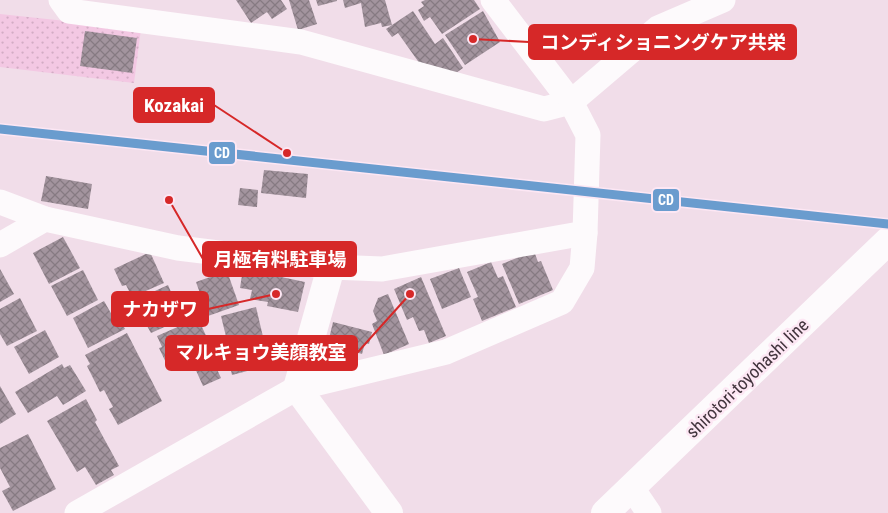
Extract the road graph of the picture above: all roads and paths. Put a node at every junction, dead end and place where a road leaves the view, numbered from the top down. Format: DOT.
graph roads {
  1 [pos="61,0"];
  2 [pos="493,0"];
  3 [pos="723,0"];
  4 [pos="570,102"];
  5 [pos="0,202"];
  6 [pos="45,219"];
  7 [pos="585,233"];
  8 [pos="888,241"];
  9 [pos="0,245"];
  10 [pos="330,266"];
  11 [pos="297,388"];
  12 [pos="632,488"];
  13 [pos="77,513"];
  14 [pos="389,513"];
  15 [pos="605,513"];
  16 [pos="650,513"];
  1 -- 4 [label="street"];
  2 -- 4 [label="street"];
  3 -- 4 [label="street"];
  4 -- 7 [label="street"];
  5 -- 6 [label="street"];
  6 -- 9 [label="street"];
  6 -- 10 [label="street"];
  7 -- 10 [label="street"];
  7 -- 11 [label="street"];
  8 -- 12 [label="main road, shirotori-toyohashi line"];
  10 -- 11 [label="main road"];
  11 -- 13 [label="street"];
  11 -- 14 [label="main road"];
  12 -- 15 [label="main road, shirotori-toyohashi line"];
  12 -- 16 [label="street"];
}
